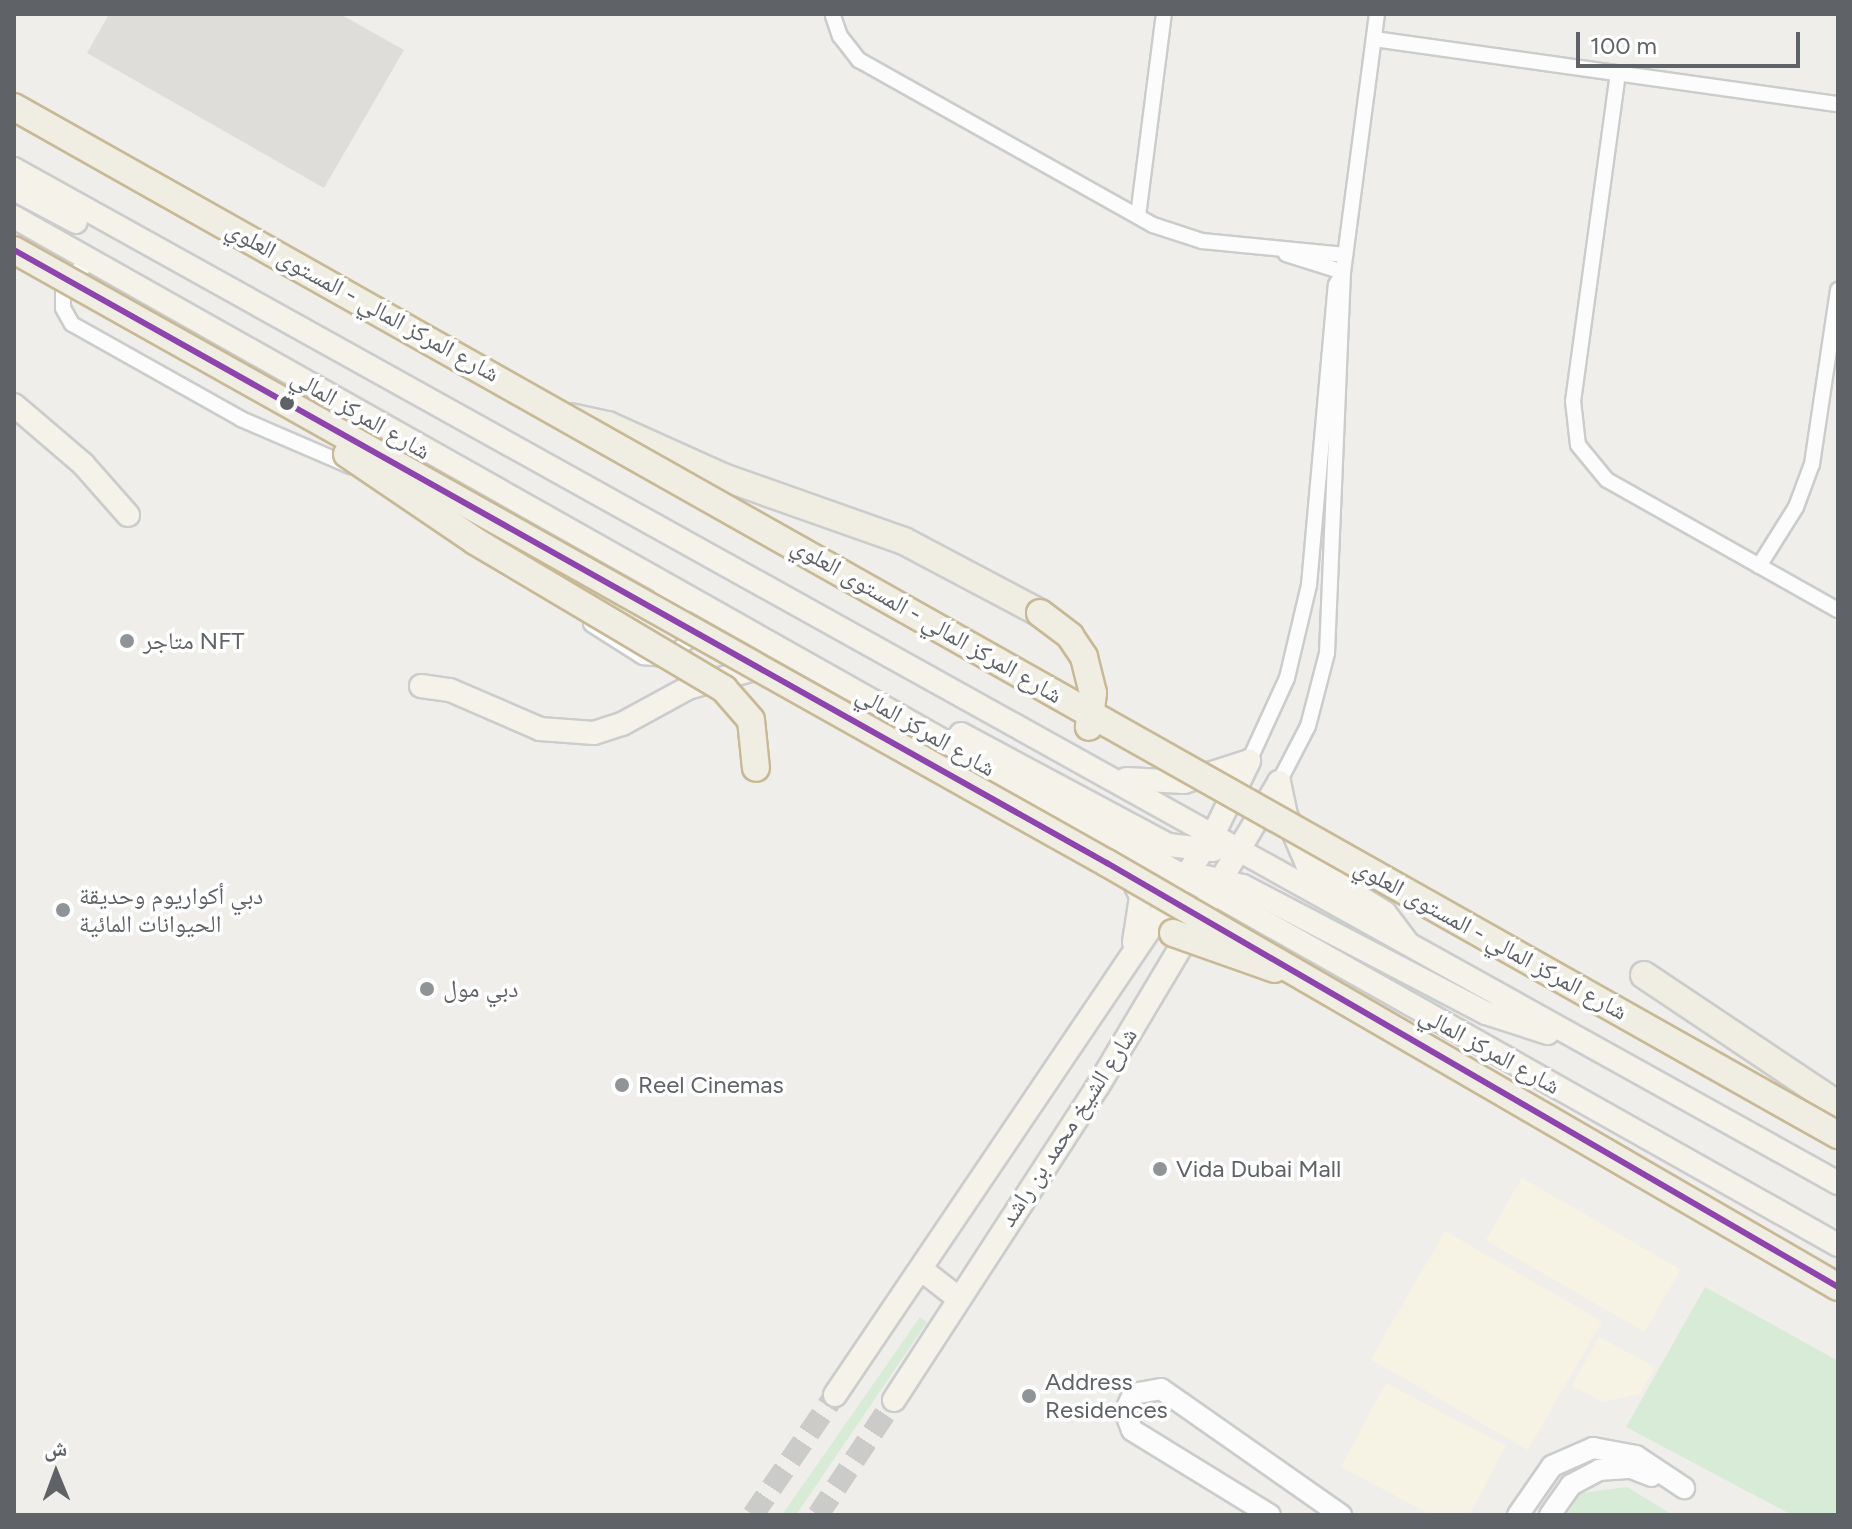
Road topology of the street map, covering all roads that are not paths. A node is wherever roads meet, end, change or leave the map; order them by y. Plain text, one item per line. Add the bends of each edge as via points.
1 (1164, 14) edge
2 (1377, 14) edge
3 (833, 15) edge
4 (1374, 39) junction
5 (1618, 73) junction
6 (1838, 104) edge
7 (14, 107) edge
8 (14, 169) edge
9 (14, 189) edge
10 (1138, 216) junction
11 (14, 217) edge
12 (152, 249) junction
13 (14, 250) edge
14 (1282, 253) junction
15 (1345, 255) junction
16 (93, 262) junction
17 (1343, 272) junction
18 (1838, 290) edge
19 (286, 403) junction
20 (14, 405) edge
21 (570, 417) junction
22 (1821, 418) junction
23 (1838, 421) edge
24 (128, 515) dead end
25 (1759, 566) junction
26 (637, 570) junction
27 (1838, 610) edge
28 (816, 668) junction
29 (421, 686) dead end
30 (850, 687) junction
31 (1088, 731) dead end
32 (1249, 761) junction
33 (756, 768) dead end
34 (1105, 772) junction
35 (1279, 782) junction
36 (1179, 815) junction
37 (1084, 821) junction
38 (1208, 844) junction
39 (1168, 845) junction
40 (1236, 849) junction
41 (1185, 877) junction
42 (1215, 886) junction
43 (1238, 896) junction
44 (1173, 933) dead end
45 (1295, 941) junction
46 (1411, 948) junction
47 (1130, 955) junction
48 (1167, 970) junction
49 (1294, 970) junction
50 (1644, 975) dead end
51 (1577, 1039) junction
52 (1838, 1105) edge
53 (1838, 1135) edge
54 (1780, 1151) junction
55 (1838, 1183) edge
56 (1838, 1191) edge
57 (1838, 1245) edge
58 (922, 1270) junction
59 (1838, 1287) edge
60 (958, 1298) junction
61 (835, 1395) tunnel mouth
62 (894, 1400) tunnel mouth
63 (1270, 1515) edge
64 (1341, 1515) edge
65 (1518, 1515) edge
66 (1550, 1515) edge

1 - 10 street
2 - 4 street
3 - 10 street via 840,36 859,60
4 - 5 street
4 - 15 street
5 - 6 street
5 - 25 street via 1573,401 1578,445 1607,480
7 - 21 highway, شارع المركز المالي - المستوى العلوي, bridge
8 - 12 main road, شارع المركز المالي
9 - 12 main road via 106,237
10 - 14 street via 1185,237
11 - 16 main road, شارع المركز المالي
12 - 34 main road, شارع المركز المالي
13 - 19 highway, bridge
14 - 15 street
14 - 17 street
15 - 17 street
16 - 26 main road, شارع المركز المالي
16 - 26 street via 73,273 63,289 63,308 80,330 241,419 366,475 631,651 668,659 687,642 687,617
17 - 32 street via 1334,305 1309,585 1281,695
17 - 35 street via 1347,286 1332,452 1327,653 1308,726
18 - 22 street
19 - 33 highway, bridge via 351,457 462,532 724,689 751,720
19 - 49 highway, bridge
20 - 24 main road via 83,464
21 - 31 highway, bridge via 627,432 723,477 904,541 1051,619 1077,646 1088,669 1093,706
21 - 53 highway, شارع المركز المالي - المستوى العلوي, bridge
22 - 23 street
22 - 25 street via 1796,507
25 - 27 street
26 - 28 main road, شارع المركز المالي
28 - 29 main road via 767,666 735,672 594,733 540,729 450,690
28 - 30 main road, شارع المركز المالي
30 - 37 main road, شارع المركز المالي
30 - 39 main road via 894,698
32 - 34 main road via 1184,782 1136,781
32 - 38 main road, شارع الشيخ محمد بن راشد
34 - 36 main road, شارع المركز المالي
35 - 40 main road, شارع الشيخ محمد بن راشد
35 - 46 main road via 1286,815 1307,864 1385,913
36 - 38 main road, شارع المركز المالي
36 - 39 main road via 1179,839
37 - 41 main road, شارع المركز المالي
37 - 47 main road via 1139,886 1142,910
38 - 39 main road
38 - 40 main road, شارع المركز المالي
38 - 41 main road, شارع الشيخ محمد بن راشد
40 - 42 main road, شارع الشيخ محمد بن راشد
40 - 46 main road, شارع المركز المالي
41 - 42 main road
41 - 47 main road, شارع الشيخ محمد بن راشد
42 - 43 main road
42 - 48 main road, شارع الشيخ محمد بن راشد
43 - 45 main road, شارع المركز المالي
43 - 51 main road via 1486,1013
44 - 49 highway, bridge via 1254,965
45 - 48 main road via 1222,932
45 - 57 main road, شارع المركز المالي
46 - 51 main road, شارع المركز المالي
47 - 58 main road, شارع الشيخ محمد بن راشد
48 - 60 main road, شارع الشيخ محمد بن راشد via 1098,1086
49 - 59 highway, bridge
50 - 52 highway
51 - 54 main road, شارع المركز المالي
54 - 55 main road, شارع المركز المالي
54 - 56 main road
58 - 60 main road
58 - 61 main road, شارع الشيخ محمد بن راشد
60 - 62 main road, شارع الشيخ محمد بن راشد
63 - 64 street via 1132,1430 1125,1412 1133,1394 1161,1389
65 - 66 street via 1552,1466 1593,1448 1636,1456 1684,1488 1631,1468 1599,1470 1571,1485

